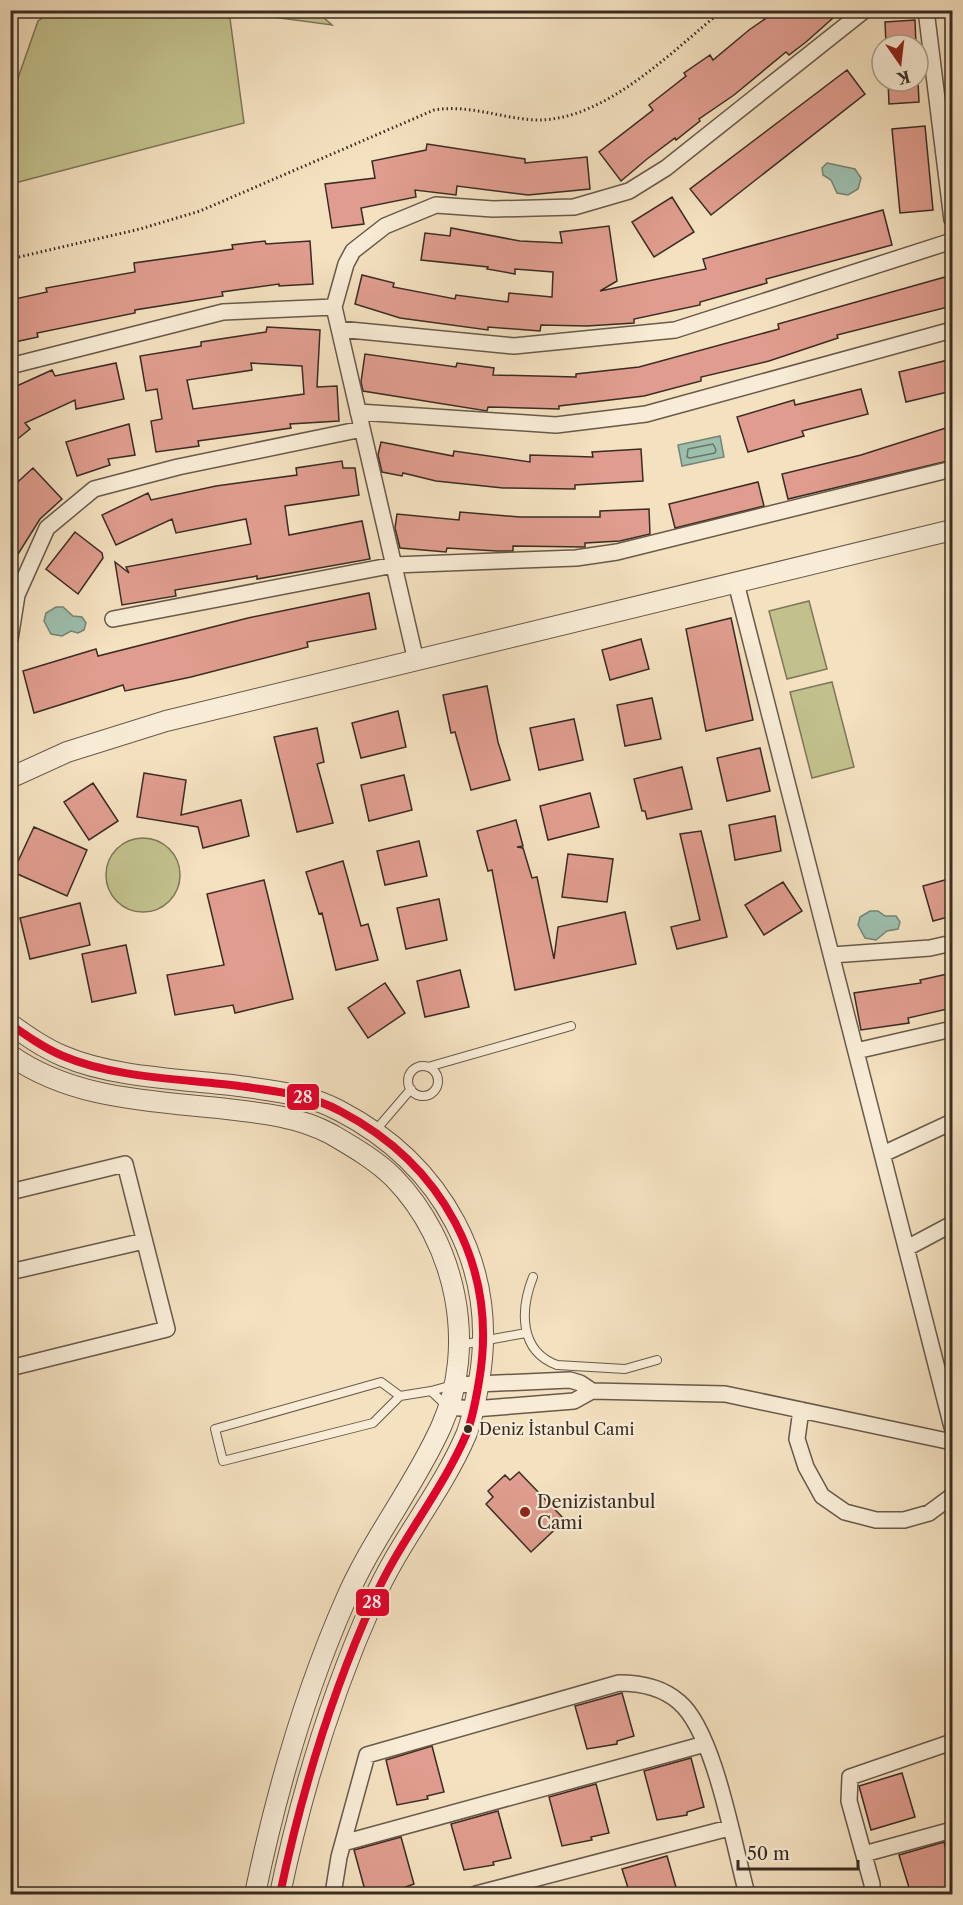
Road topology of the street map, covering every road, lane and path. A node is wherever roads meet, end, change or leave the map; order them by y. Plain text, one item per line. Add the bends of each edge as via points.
1 (723, 10) edge
2 (865, 10) edge
3 (926, 10) edge
4 (952, 220) edge
5 (952, 242) edge
6 (10, 259) edge
7 (334, 307) junction
8 (339, 329) junction
9 (952, 330) edge
10 (10, 366) edge
11 (358, 412) junction
12 (362, 429) junction
13 (952, 469) edge
14 (952, 530) edge
15 (394, 565) junction
16 (736, 583) junction
17 (113, 619) dead end
18 (10, 639) edge
19 (416, 661) junction
20 (10, 778) edge
21 (952, 943) edge
22 (832, 955) junction
23 (10, 1024) edge
24 (572, 1026) dead end
25 (952, 1029) edge
26 (856, 1051) junction
27 (10, 1055) edge
28 (428, 1067) junction
29 (411, 1089) junction
30 (952, 1122) edge
31 (375, 1131) junction
32 (883, 1154) junction
33 (10, 1192) edge
34 (952, 1224) edge
35 (144, 1241) junction
36 (907, 1248) junction
37 (10, 1272) edge
38 (533, 1277) dead end
39 (526, 1333) junction
40 (483, 1341) junction
41 (459, 1345) junction
42 (657, 1360) dead end
43 (10, 1368) edge
44 (455, 1384) junction
45 (478, 1384) junction
46 (431, 1391) junction
47 (592, 1391) junction
48 (400, 1396) junction
49 (448, 1407) junction
50 (474, 1409) junction
51 (801, 1410) junction
52 (952, 1427) edge
53 (952, 1442) edge
54 (952, 1496) edge
55 (952, 1742) edge
56 (705, 1744) junction
57 (729, 1828) junction
58 (952, 1830) edge
59 (343, 1843) junction
60 (864, 1854) junction
61 (255, 1894) edge
62 (280, 1894) edge
63 (333, 1894) edge
64 (476, 1894) edge
65 (747, 1894) edge
66 (872, 1894) edge

1 - 6 path via 620,90 579,114 540,120 467,108 434,110 200,211 141,229
2 - 7 street via 666,168 629,191 574,207 493,209 436,205 385,226 353,251
3 - 4 street
5 - 8 street via 675,330 514,346
7 - 8 street
7 - 10 street via 223,312
8 - 11 street
9 - 11 street via 646,414 556,425
11 - 12 street
12 - 15 street
12 - 18 street via 178,467 94,489 47,528 17,595
13 - 15 street via 617,552 576,558
14 - 16 street
15 - 17 street
15 - 19 street
16 - 19 street
16 - 22 street
19 - 20 street via 166,721 67,752
21 - 22 street
22 - 26 street
23 - 31 street via 64,1057 99,1067 294,1095 337,1109
24 - 28 lane
25 - 26 street
26 - 32 street
27 - 41 street via 44,1076 86,1090 266,1113 302,1122 328,1132 371,1158 415,1204 433,1235 452,1286
28 - 29 lane via 417,1067 410,1074
28 - 29 lane via 438,1077 436,1088 424,1096
29 - 31 lane
30 - 32 street
31 - 40 street via 416,1167 461,1233 476,1276
32 - 36 street
33 - 35 street via 125,1164
34 - 36 street
35 - 37 street
35 - 43 street via 167,1329
36 - 52 street
38 - 39 lane via 525,1307
39 - 40 lane
39 - 42 lane via 534,1350 557,1365 625,1369
40 - 41 lane
40 - 45 street
41 - 44 street
44 - 45 street
44 - 46 lane
44 - 49 street
45 - 47 street via 570,1380
45 - 50 street
46 - 48 lane
46 - 49 lane
47 - 50 street via 574,1401
47 - 51 street via 725,1394
48 - 48 lane via 373,1423 223,1461 215,1429 381,1382
49 - 50 street
49 - 61 street via 430,1448 364,1559 320,1660 287,1760
50 - 62 street via 448,1469 394,1558 342,1674 292,1836
51 - 53 street
51 - 54 street via 798,1439 806,1467 822,1496 845,1512 876,1520 904,1520 930,1514
55 - 60 street via 850,1777 849,1801
56 - 57 street
56 - 59 street
56 - 59 street via 680,1703 660,1689 619,1683 367,1755
57 - 64 street
57 - 65 street
58 - 60 street
59 - 63 street
60 - 66 street

